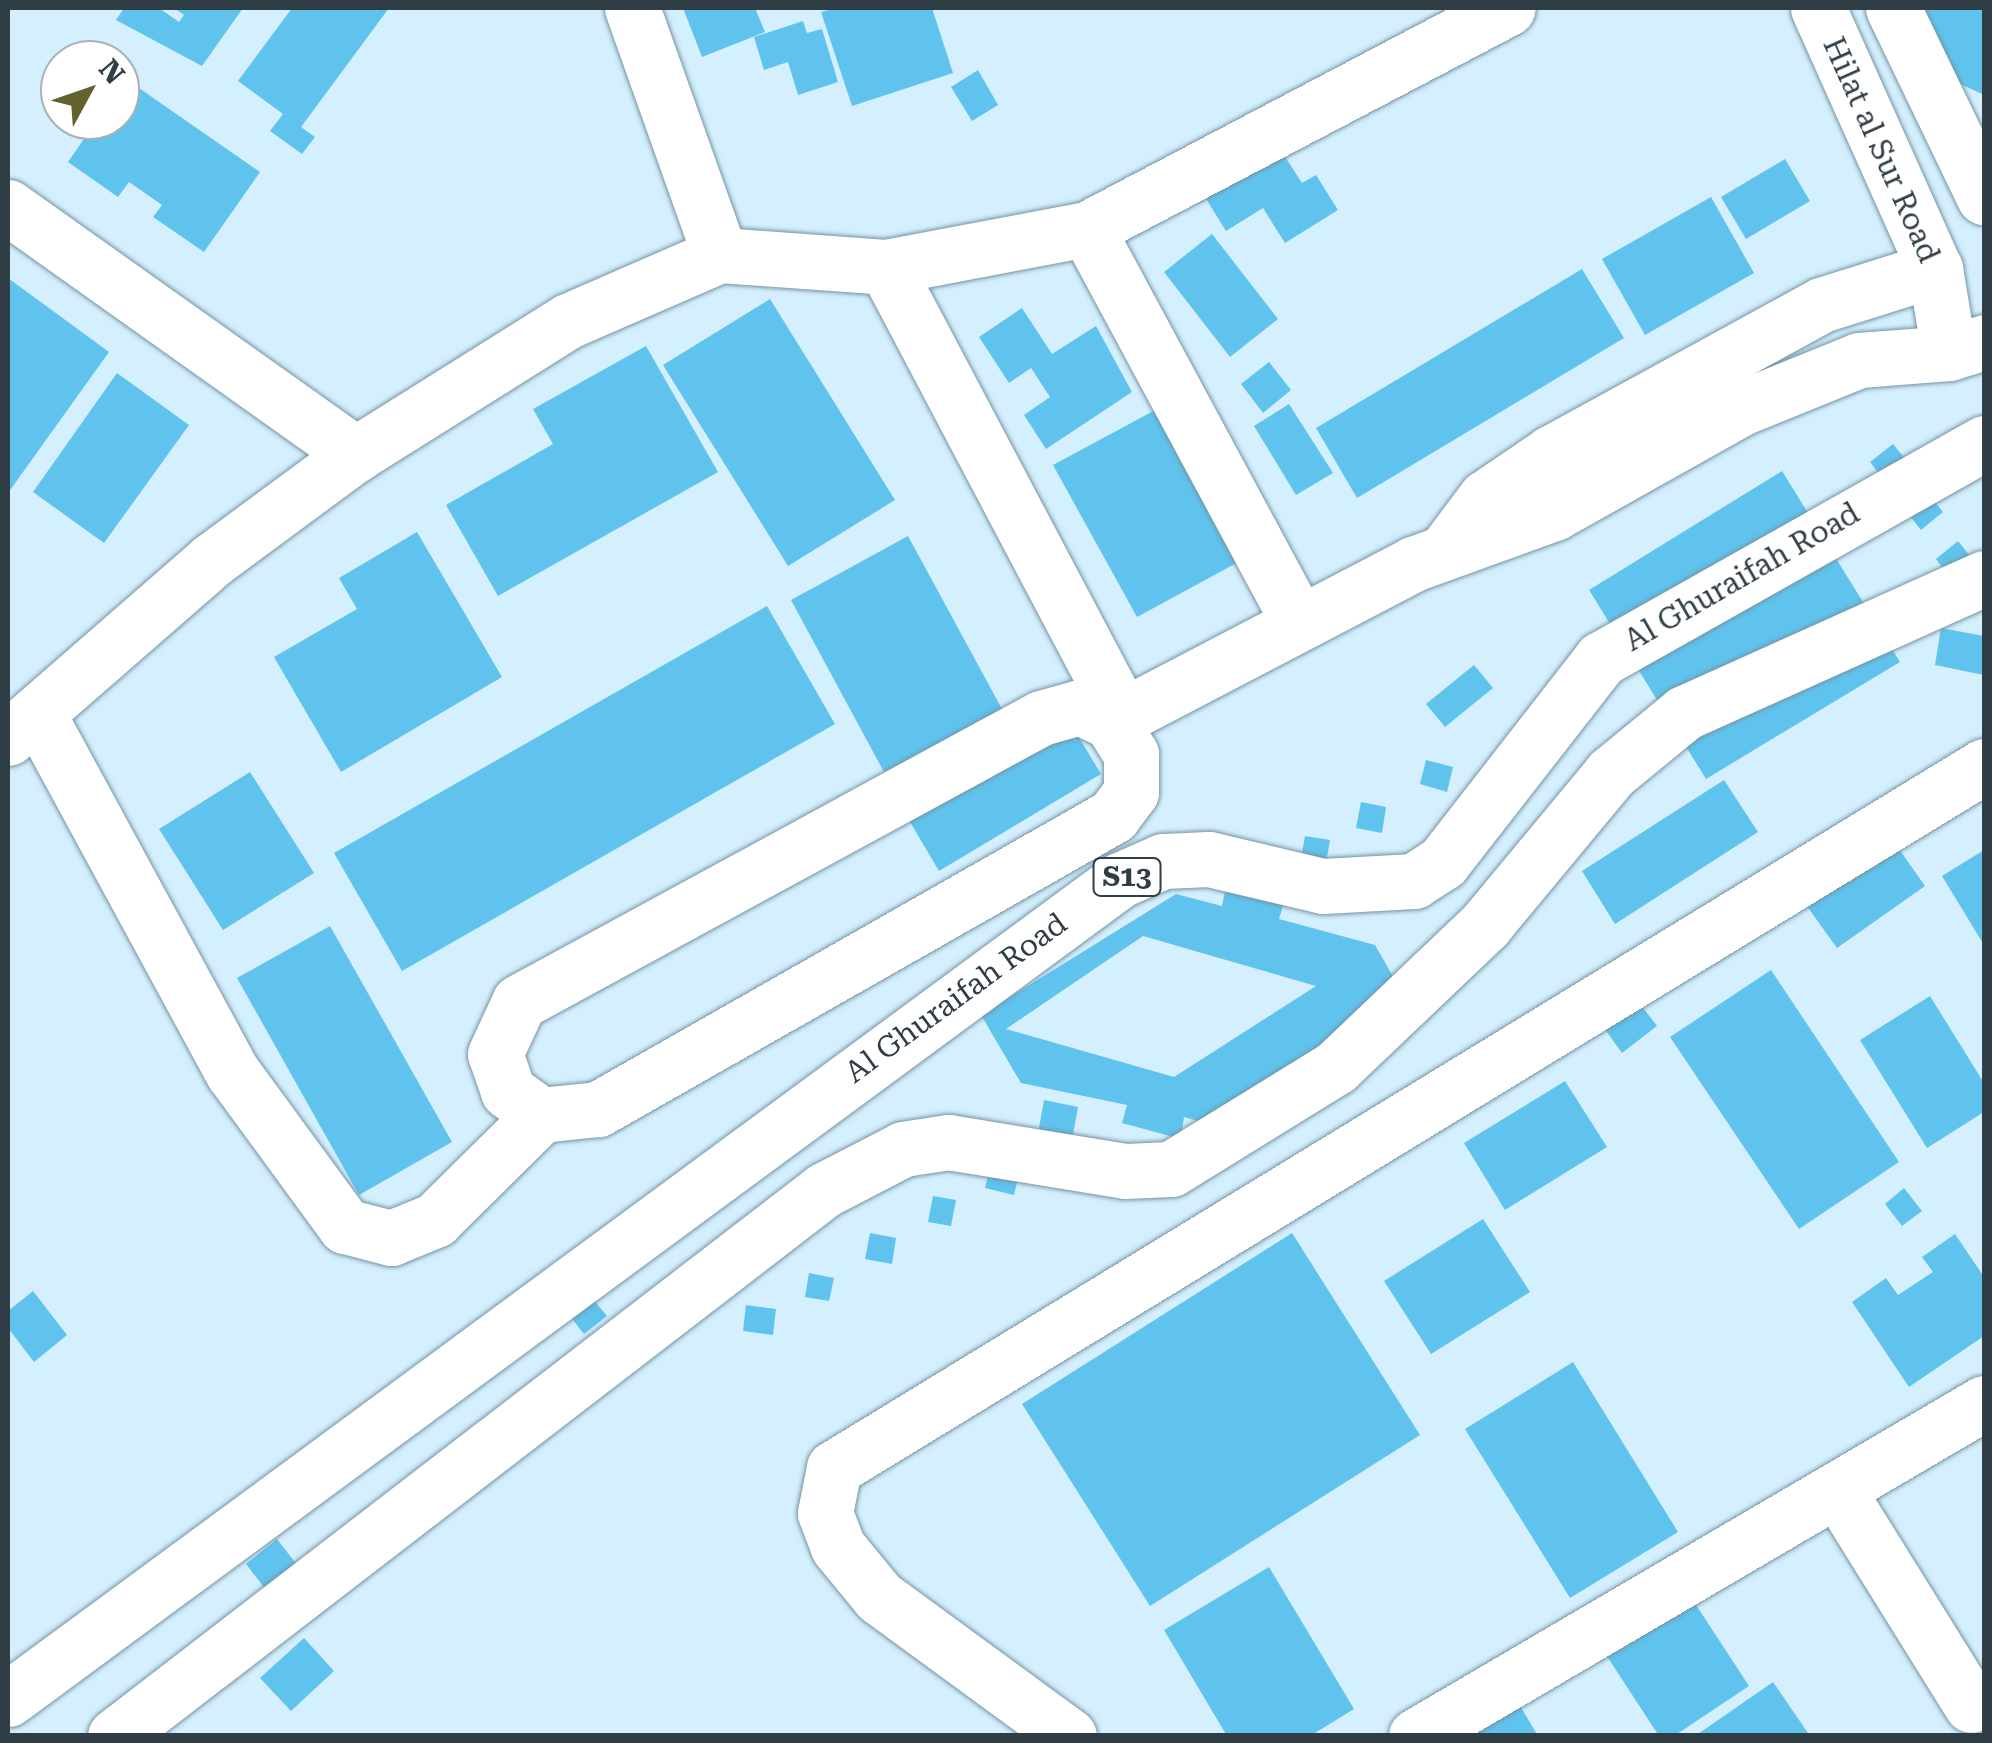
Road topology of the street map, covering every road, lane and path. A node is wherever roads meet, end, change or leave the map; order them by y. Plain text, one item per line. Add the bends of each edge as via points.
1 (632, 8) edge
2 (1508, 8) edge
3 (1818, 8) edge
4 (1893, 8) edge
5 (1984, 197) edge
6 (8, 207) edge
7 (1087, 229) junction
8 (720, 256) junction
9 (886, 267) junction
10 (1934, 269) junction
11 (1984, 288) edge
12 (1967, 347) edge
13 (1984, 443) edge
14 (356, 454) junction
15 (1446, 550) junction
16 (1984, 578) edge
17 (1299, 624) junction
18 (1117, 719) junction
19 (24, 728) edge
20 (1984, 766) edge
21 (541, 1115) junction
22 (1984, 1403) edge
23 (1838, 1491) junction
24 (8, 1698) edge
25 (1971, 1705) dead end
26 (115, 1736) edge
27 (1069, 1736) edge
28 (1416, 1736) edge

1 - 8 street
2 - 7 street
3 - 10 street, Hilat al Sur Road
4 - 5 street
6 - 14 street
7 - 9 street
7 - 17 street
8 - 9 street
8 - 14 street via 568,320
9 - 18 street
10 - 11 street via 1964,296
10 - 12 street, Hilat al Sur Road
10 - 15 street via 1822,305 1580,436 1485,498
12 - 15 street via 1859,360 1741,408 1554,513
13 - 24 street, Al Ghuraifah Road / S13 via 1601,659 1443,862 1414,880 1323,886 1208,859 1163,861 1120,880
14 - 19 street via 212,560
15 - 17 street
16 - 26 street via 1684,713 1612,773 1484,925 1336,1067 1172,1168 1126,1172 948,1142 863,1167 600,1356
17 - 18 street
18 - 21 street via 1134,775 1113,816 598,1109
18 - 21 street via 1080,707 1041,718 518,1002 495,1054 508,1091
19 - 21 street via 233,1073 345,1226 391,1238 436,1220
20 - 27 street via 834,1468 824,1514 838,1547 878,1597
22 - 23 street
23 - 25 street
23 - 28 street

